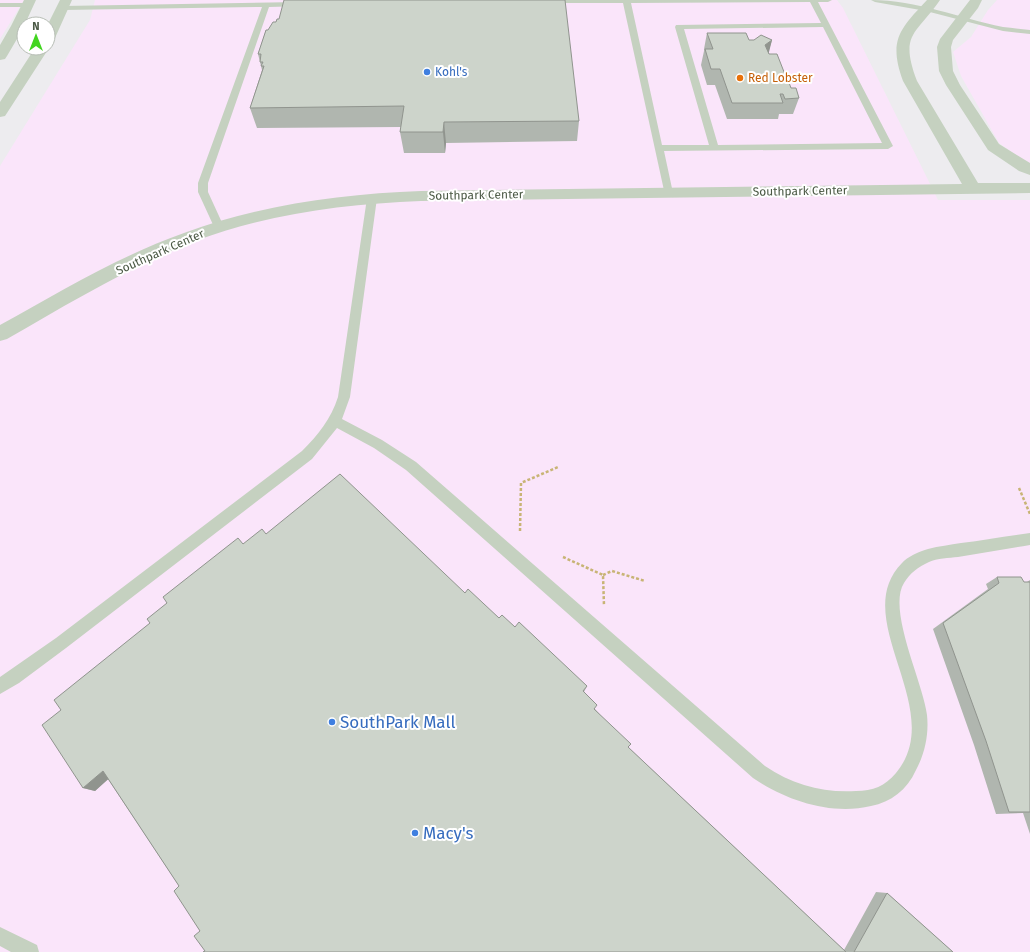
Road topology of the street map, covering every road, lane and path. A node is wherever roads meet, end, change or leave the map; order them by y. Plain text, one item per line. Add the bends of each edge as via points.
1 (578, 0) edge
2 (813, 0) edge
3 (828, 0) edge
4 (875, 0) edge
5 (976, 0) edge
6 (538, 1) edge
7 (738, 1) edge
8 (627, 2) junction
9 (29, 3) edge
10 (210, 3) edge
11 (64, 4) edge
12 (311, 4) edge
13 (930, 4) edge
14 (266, 5) junction
15 (0, 6) edge
16 (962, 19) junction
17 (56, 21) edge
18 (826, 25) junction
19 (1030, 32) edge
20 (0, 56) edge
21 (37, 56) edge
22 (0, 113) edge
23 (993, 147) junction
24 (658, 148) junction
25 (714, 148) junction
26 (1030, 170) edge
27 (1006, 178) junction
28 (1030, 188) edge
29 (973, 189) junction
30 (668, 193) junction
31 (372, 198) junction
32 (219, 227) junction
33 (2, 332) edge
34 (335, 421) junction
35 (558, 467) dead end
36 (1019, 488) dead end
37 (1030, 514) edge
38 (520, 538) dead end
39 (1030, 539) edge
40 (563, 556) dead end
41 (603, 575) junction
42 (645, 581) dead end
43 (604, 612) dead end
44 (0, 686) edge
45 (0, 936) edge
46 (30, 952) edge

1 - 6 lane
1 - 8 lane
2 - 3 lane
2 - 7 lane
2 - 18 lane
4 - 13 lane
5 - 16 street
7 - 8 lane
8 - 24 lane
9 - 15 lane
9 - 20 street
10 - 11 lane
10 - 14 lane
11 - 17 street
12 - 14 lane
13 - 16 lane
13 - 29 street via 905,34 902,53 904,67
14 - 32 lane via 203,183 203,192
16 - 19 lane via 1003,29
16 - 23 street via 947,39 945,65 953,85
18 - 25 lane via 679,27
18 - 25 lane via 888,146
21 - 22 street
23 - 26 street
23 - 27 street via 990,151
24 - 25 lane
24 - 30 lane
27 - 28 street, Southpark Center
27 - 29 street, Southpark Center
29 - 30 street, Southpark Center
30 - 31 street, Southpark Center
31 - 32 street, Southpark Center via 269,213
31 - 34 lane via 344,397
32 - 33 street, Southpark Center via 144,257
34 - 39 lane via 378,444 411,466 759,772 782,787 822,799 864,800 891,791 900,783 916,754 919,708 892,612 895,584 904,570 918,558 928,555
34 - 44 lane via 307,455 61,643
35 - 38 path via 521,483
36 - 37 path
40 - 41 path
41 - 42 path via 612,571
41 - 43 path
45 - 46 lane

